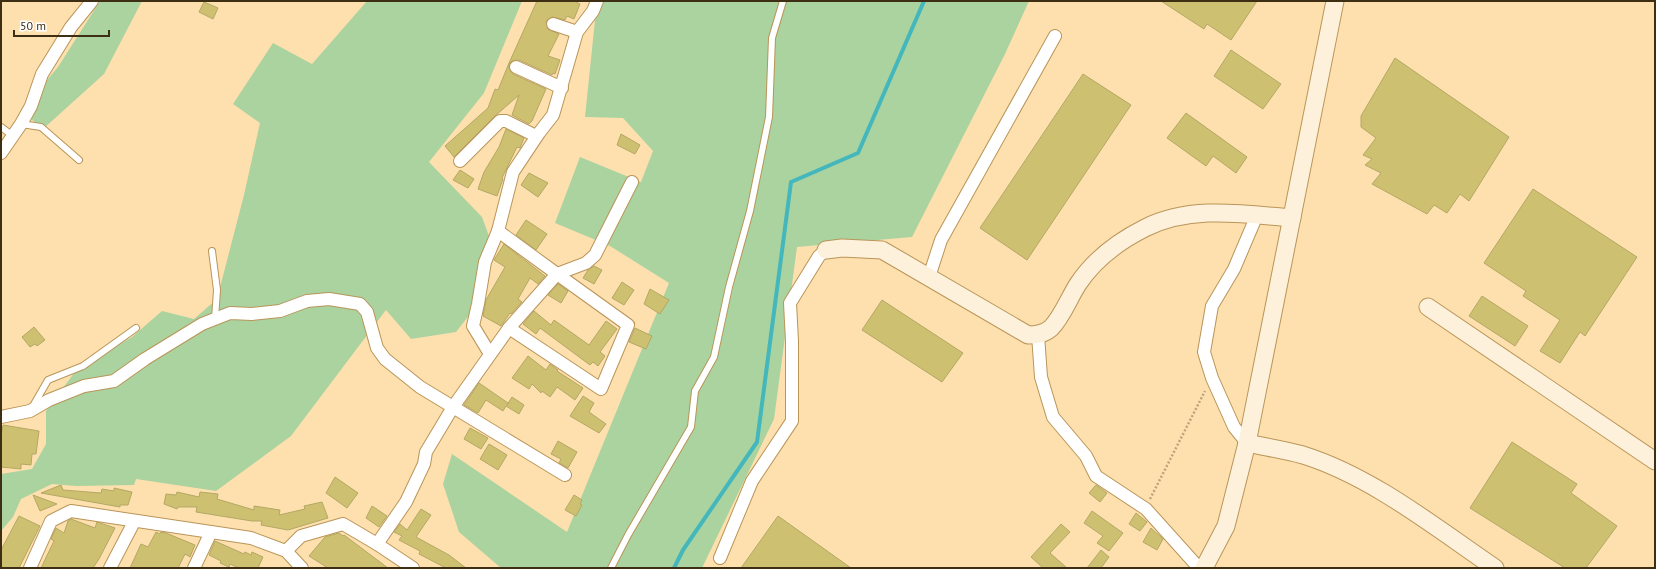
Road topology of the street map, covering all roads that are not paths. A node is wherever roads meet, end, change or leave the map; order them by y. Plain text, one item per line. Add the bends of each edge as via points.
1 (92, 1) edge
2 (597, 1) edge
3 (783, 1) edge
4 (1335, 1) edge
5 (553, 24) dead end
6 (577, 32) junction
7 (1055, 36) dead end
8 (516, 67) dead end
9 (562, 88) junction
10 (21, 124) junction
11 (1, 127) edge
12 (13, 136) junction
13 (536, 136) junction
14 (1, 153) edge
15 (79, 160) dead end
16 (460, 161) dead end
17 (632, 182) dead end
18 (1257, 215) junction
19 (1292, 218) junction
20 (498, 231) junction
21 (826, 250) joint
22 (212, 251) dead end
23 (556, 274) junction
24 (929, 277) junction
25 (1428, 307) dead end
26 (215, 319) junction
27 (136, 328) dead end
28 (509, 328) junction
29 (1038, 335) junction
30 (490, 354) junction
31 (453, 407) junction
32 (30, 411) junction
33 (1, 417) edge
34 (1246, 442) junction
35 (1655, 461) edge
36 (565, 475) dead end
37 (134, 522) junction
38 (211, 532) junction
39 (377, 544) junction
40 (286, 551) junction
41 (720, 558) dead end
42 (30, 568) edge
43 (110, 568) edge
44 (194, 568) edge
45 (302, 568) edge
46 (413, 568) edge
47 (611, 568) edge
48 (1199, 568) edge
49 (1204, 568) edge
50 (1495, 568) edge

1 - 10 street via 71,27 42,74 31,106
2 - 6 street via 593,11
3 - 47 lane via 772,38 769,118 750,211 714,357 695,391 691,427
4 - 19 street
5 - 6 street
6 - 9 street
7 - 24 street via 941,240
8 - 9 street
9 - 13 street via 553,115
10 - 12 street
10 - 15 lane via 41,127
11 - 12 lane
12 - 14 street
13 - 16 street via 506,121 500,121
13 - 20 street via 513,172
17 - 23 street via 595,255 586,263
18 - 19 street
18 - 29 street via 1198,213 1146,227 1129,236 1099,260 1079,283 1052,327
18 - 34 street via 1234,269 1212,306 1204,352 1212,378 1234,427
19 - 34 street
20 - 23 street
20 - 30 street via 485,262 473,326
21 - 24 street via 882,250
21 - 41 street via 819,256 790,303 792,421 752,481
22 - 26 lane via 217,290
23 - 28 street
23 - 28 street via 628,325 600,389
24 - 29 street via 1028,335
25 - 35 street
26 - 31 street via 230,313 280,311 307,301 328,299 360,304 367,312 377,348 385,359 420,387
26 - 32 street via 202,324 114,381 84,386
27 - 32 lane via 83,366 48,380
28 - 30 street
29 - 48 street via 1041,377 1053,417 1086,456 1096,476 1146,509
30 - 31 street
31 - 36 street
31 - 39 street via 426,452 420,474 406,502
32 - 33 street
34 - 49 street via 1226,526
34 - 50 street via 1304,455 1354,477 1408,508
37 - 38 street
37 - 42 street via 71,511 60,515 51,521
37 - 43 street
38 - 40 street via 251,538
38 - 44 street
39 - 40 street via 343,524 301,536
39 - 46 street
40 - 45 street

